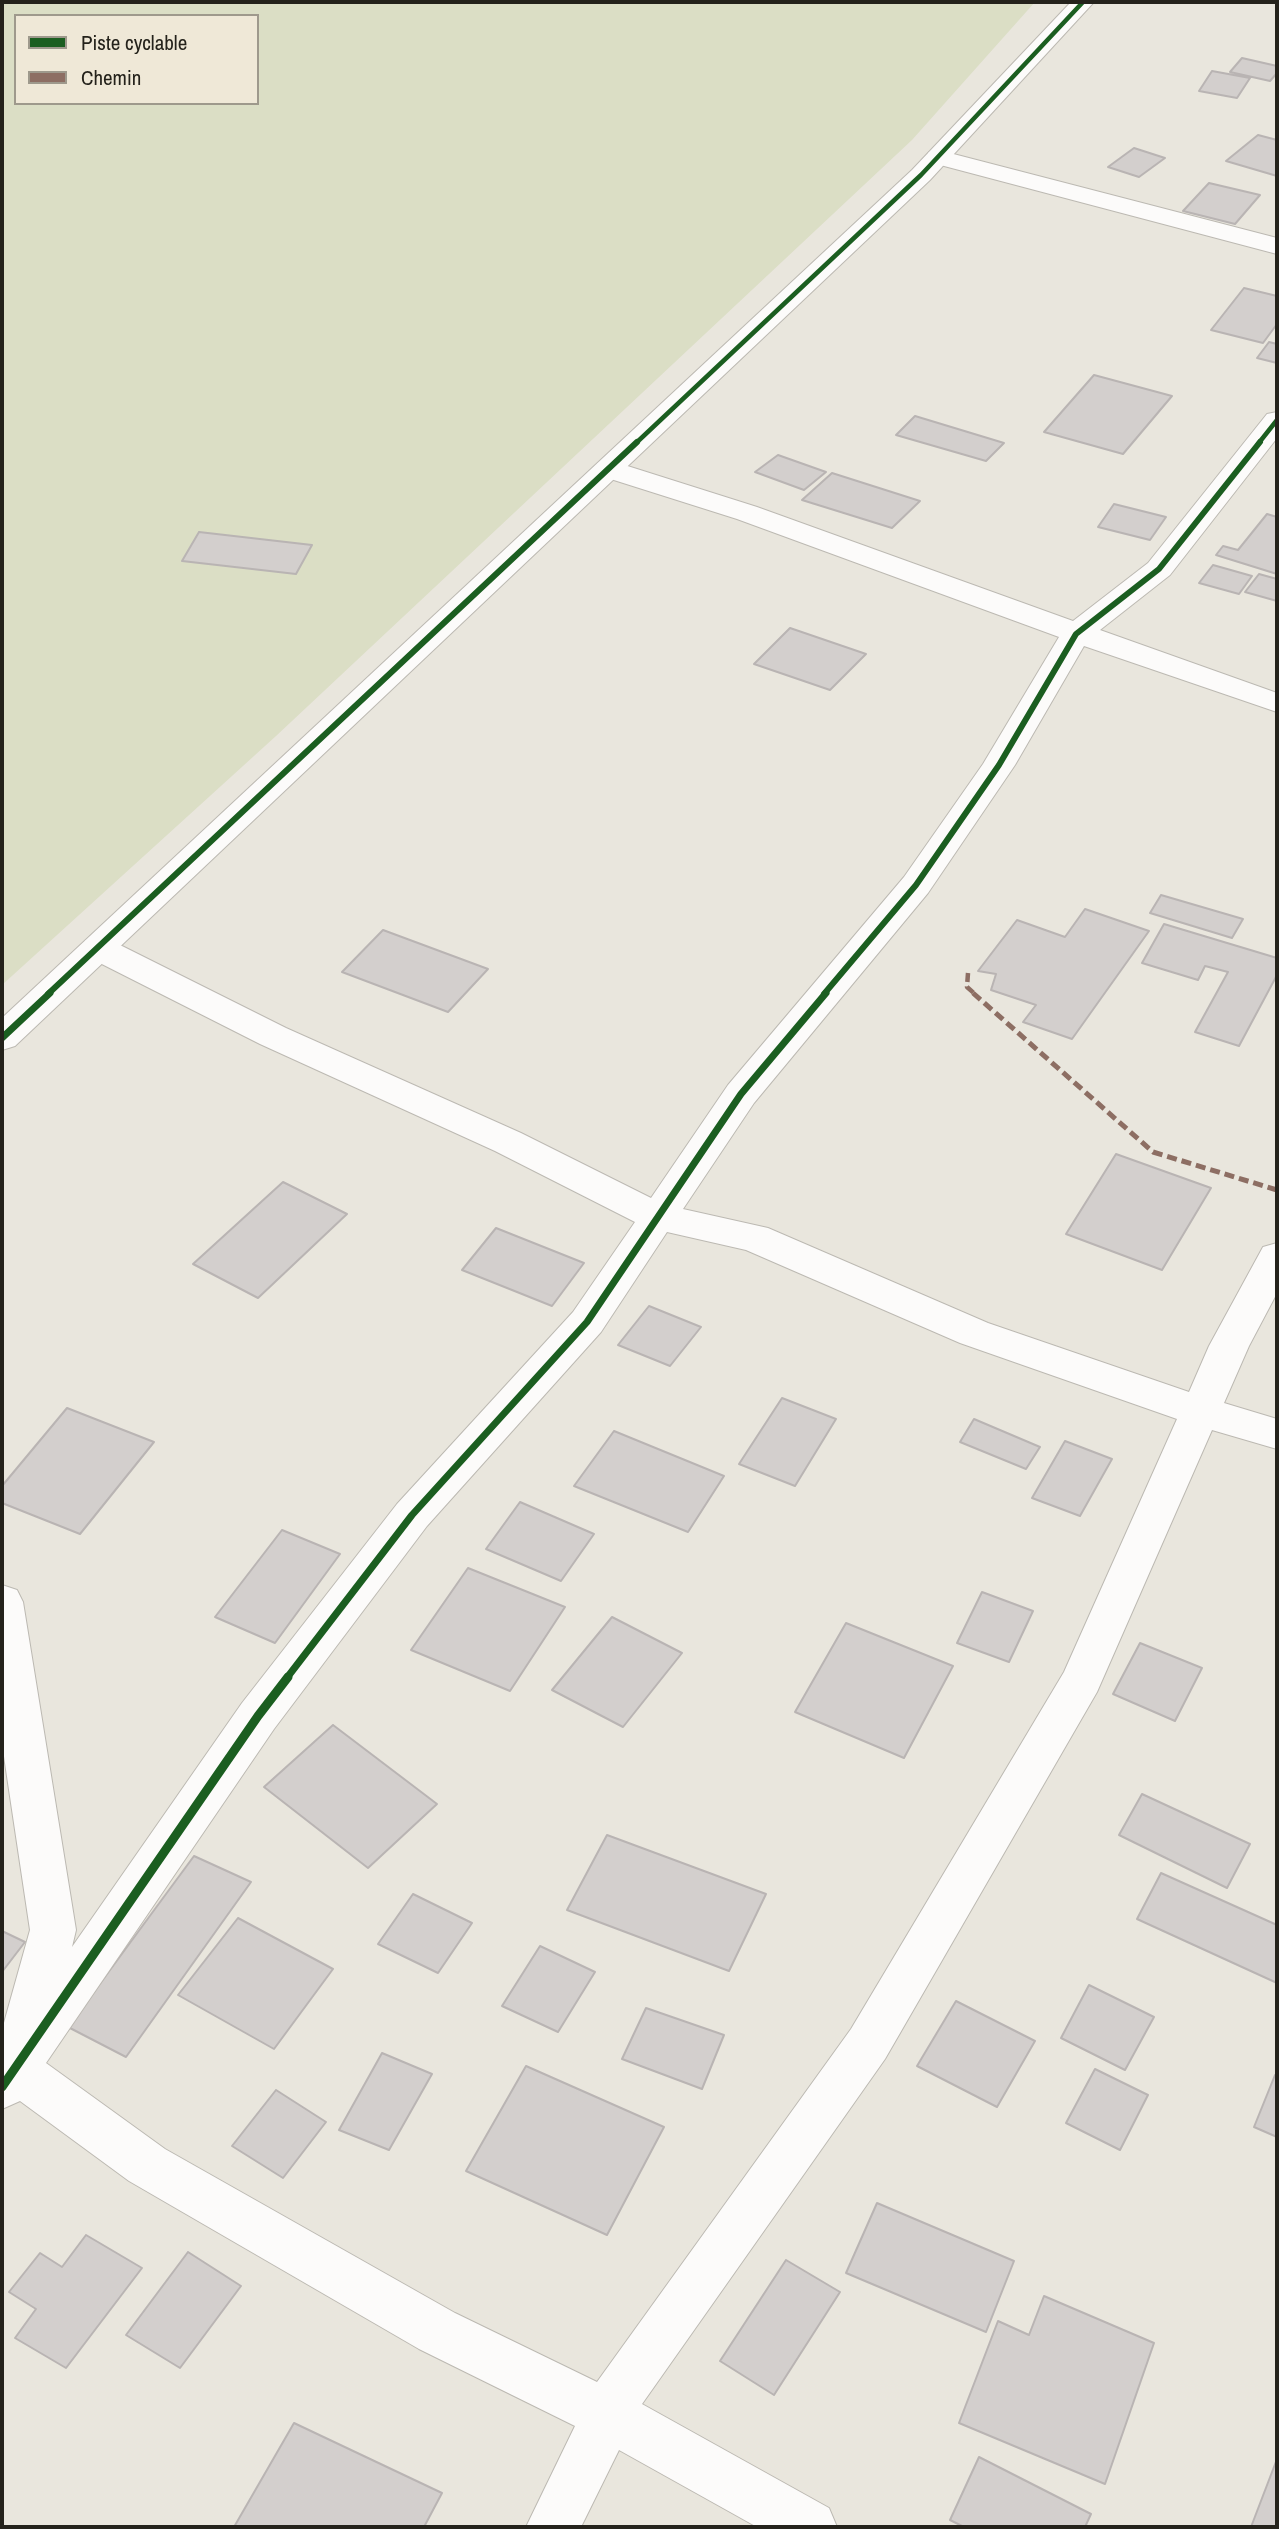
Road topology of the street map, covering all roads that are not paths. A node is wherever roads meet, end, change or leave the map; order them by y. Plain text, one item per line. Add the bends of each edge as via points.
1 (1083, 2) edge
2 (938, 157) junction
3 (1277, 246) edge
4 (1277, 420) edge
5 (608, 469) junction
6 (1076, 634) junction
7 (1277, 704) edge
8 (98, 948) junction
9 (2, 1038) edge
10 (658, 1217) junction
11 (1277, 1257) edge
12 (1200, 1411) junction
13 (1277, 1434) edge
14 (2, 1602) edge
15 (8, 2078) edge
16 (609, 2415) junction
17 (553, 2527) edge
18 (810, 2527) edge

1 - 2 street
2 - 3 street
2 - 5 street
4 - 6 street via 1159,569
5 - 6 street via 747,513
5 - 8 street
6 - 7 street
6 - 10 street via 999,765 916,885 741,1094
8 - 9 street
8 - 10 street via 273,1036 508,1142
10 - 12 street via 755,1238 974,1333
10 - 15 street via 587,1322 412,1515 266,1706
11 - 12 street
12 - 13 street
12 - 16 street via 1082,1679 868,2044 620,2391
14 - 15 street via 53,1930
15 - 16 street via 148,2165 437,2331
16 - 17 street
16 - 18 street

